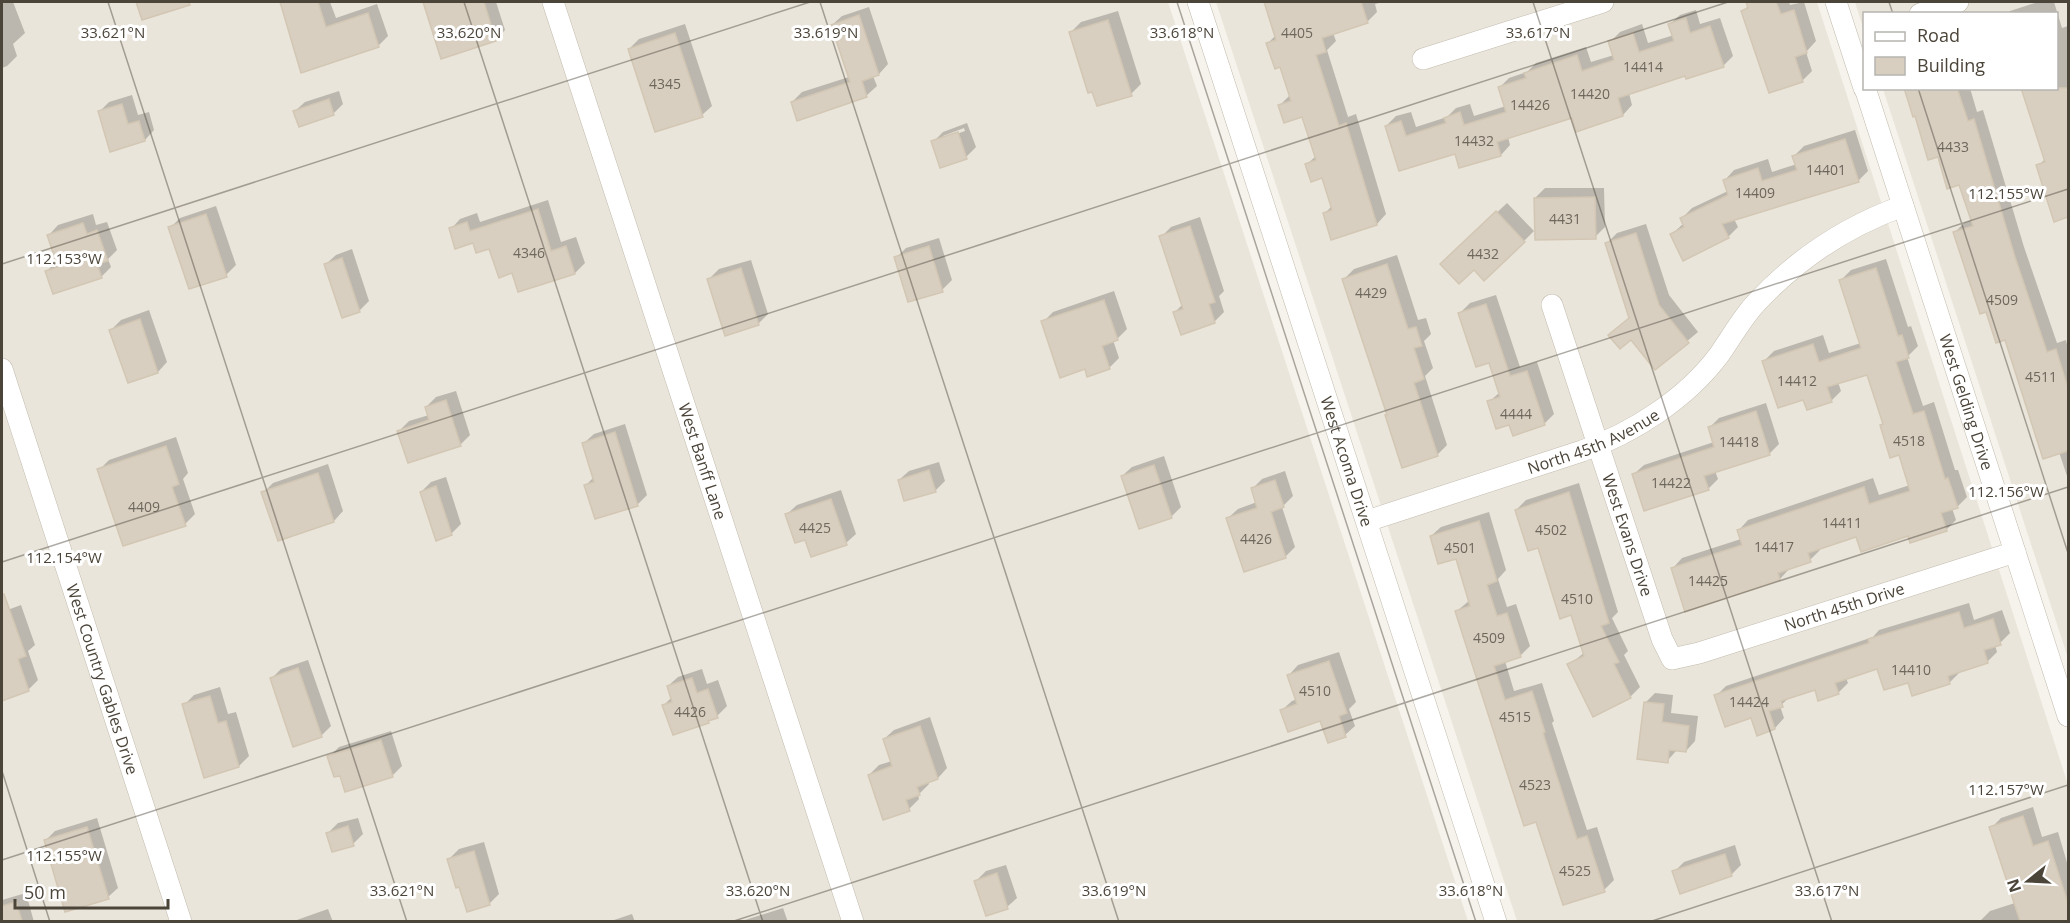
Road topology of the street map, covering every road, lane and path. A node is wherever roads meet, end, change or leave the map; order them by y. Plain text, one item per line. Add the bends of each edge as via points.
1 (553, 2) edge
2 (1198, 2) edge
3 (1603, 2) edge
4 (1836, 2) edge
5 (1958, 2) edge
6 (1926, 12) edge
7 (1856, 34) edge
8 (1423, 59) dead end
9 (1863, 76) edge
10 (1866, 90) edge
11 (1903, 206) junction
12 (1552, 305) dead end
13 (2, 369) edge
14 (1599, 445) junction
15 (1367, 521) junction
16 (2015, 552) junction
17 (1672, 659) joint
18 (2068, 716) edge
19 (181, 921) edge
20 (853, 921) edge
21 (1496, 921) edge

1 - 20 street, West Banff Lane
2 - 15 street, West Acoma Drive
3 - 8 street
4 - 7 street, West Gelding Drive
5 - 6 street
7 - 9 street, West Gelding Drive
10 - 11 street, West Gelding Drive
11 - 14 street, North 45th Avenue via 1876,216 1764,281 1754,305 1717,357 1690,385 1640,424
11 - 16 street, West Gelding Drive
12 - 14 street, West Evans Drive
13 - 19 street, West Country Gables Drive
14 - 15 street, North 45th Avenue
14 - 17 street, West Evans Drive via 1662,639
15 - 21 street, West Acoma Drive
16 - 17 street, North 45th Drive
16 - 18 street, West Gelding Drive

